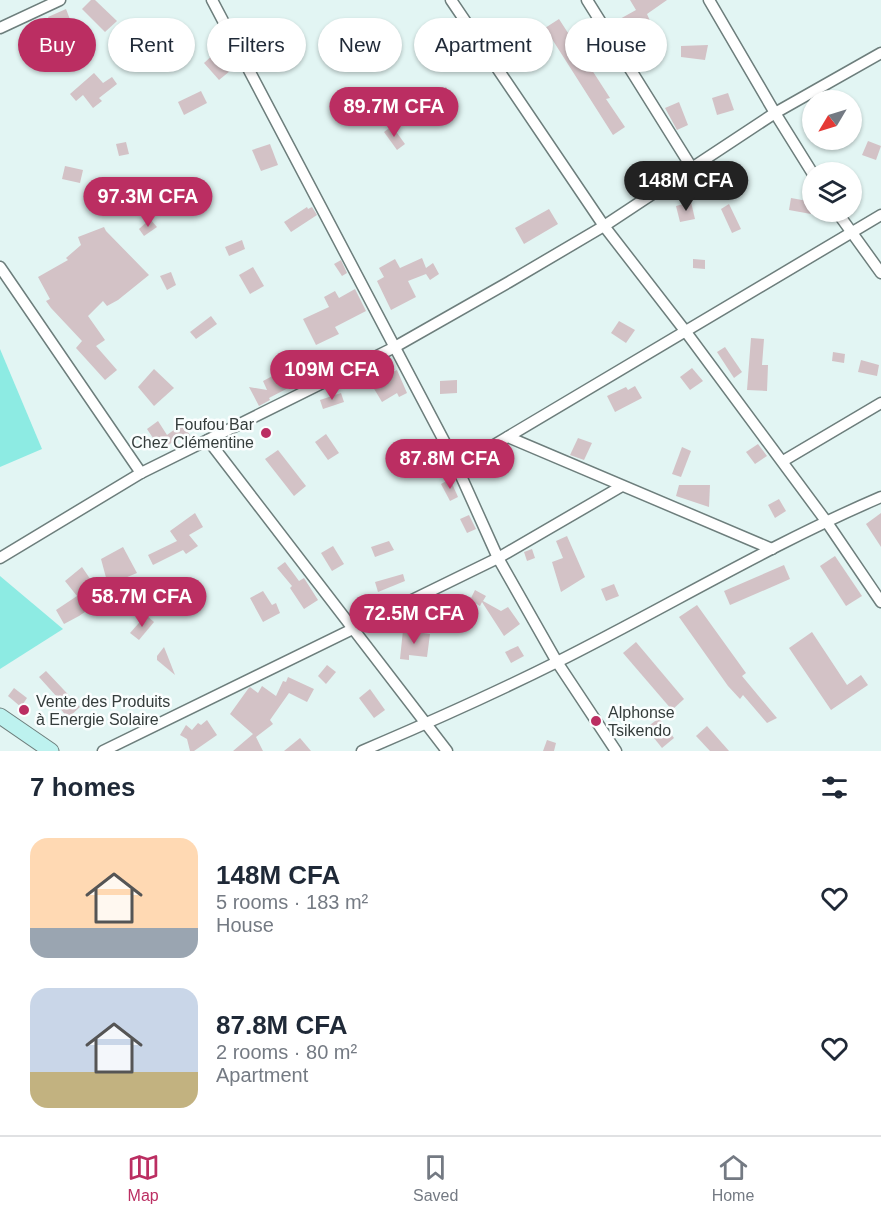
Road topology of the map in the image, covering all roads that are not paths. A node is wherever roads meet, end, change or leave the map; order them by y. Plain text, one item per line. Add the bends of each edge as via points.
1 (60, 0) edge
2 (212, 0) edge
3 (451, 0) edge
4 (587, 0) edge
5 (709, 0) edge
6 (0, 28) edge
7 (881, 53) edge
8 (775, 113) junction
9 (806, 162) edge
10 (692, 168) junction
11 (881, 215) edge
12 (844, 222) edge
13 (604, 226) junction
14 (851, 233) junction
15 (0, 267) edge
16 (881, 273) edge
17 (687, 332) junction
18 (393, 348) junction
19 (881, 403) edge
20 (507, 437) junction
21 (208, 440) junction
22 (783, 461) junction
23 (457, 467) junction
24 (141, 473) junction
25 (622, 486) junction
26 (881, 497) edge
27 (826, 520) junction
28 (772, 549) junction
29 (0, 558) edge
30 (498, 558) junction
31 (881, 602) edge
32 (353, 629) junction
33 (557, 662) junction
34 (0, 716) edge
35 (426, 724) junction
36 (51, 751) edge
37 (103, 751) edge
38 (362, 751) edge
39 (447, 751) edge
40 (616, 751) edge

1 - 6 street
2 - 18 street
3 - 13 street
4 - 10 street
5 - 8 street
7 - 8 street
8 - 9 street
8 - 10 street
10 - 13 street
11 - 14 street
12 - 14 street
13 - 17 street
13 - 18 street
14 - 16 street
14 - 17 street
15 - 24 street
17 - 20 street
17 - 22 street
18 - 21 street
18 - 23 street
19 - 22 street
20 - 23 street
20 - 25 street
21 - 24 street
21 - 32 street
22 - 27 street
23 - 30 street
24 - 29 street
25 - 28 street
25 - 30 street
26 - 27 street
27 - 28 street
27 - 31 street
28 - 33 street
30 - 32 street
30 - 33 street
32 - 35 street
32 - 37 street
33 - 35 street
33 - 40 street
34 - 36 main road
35 - 38 street
35 - 39 street

